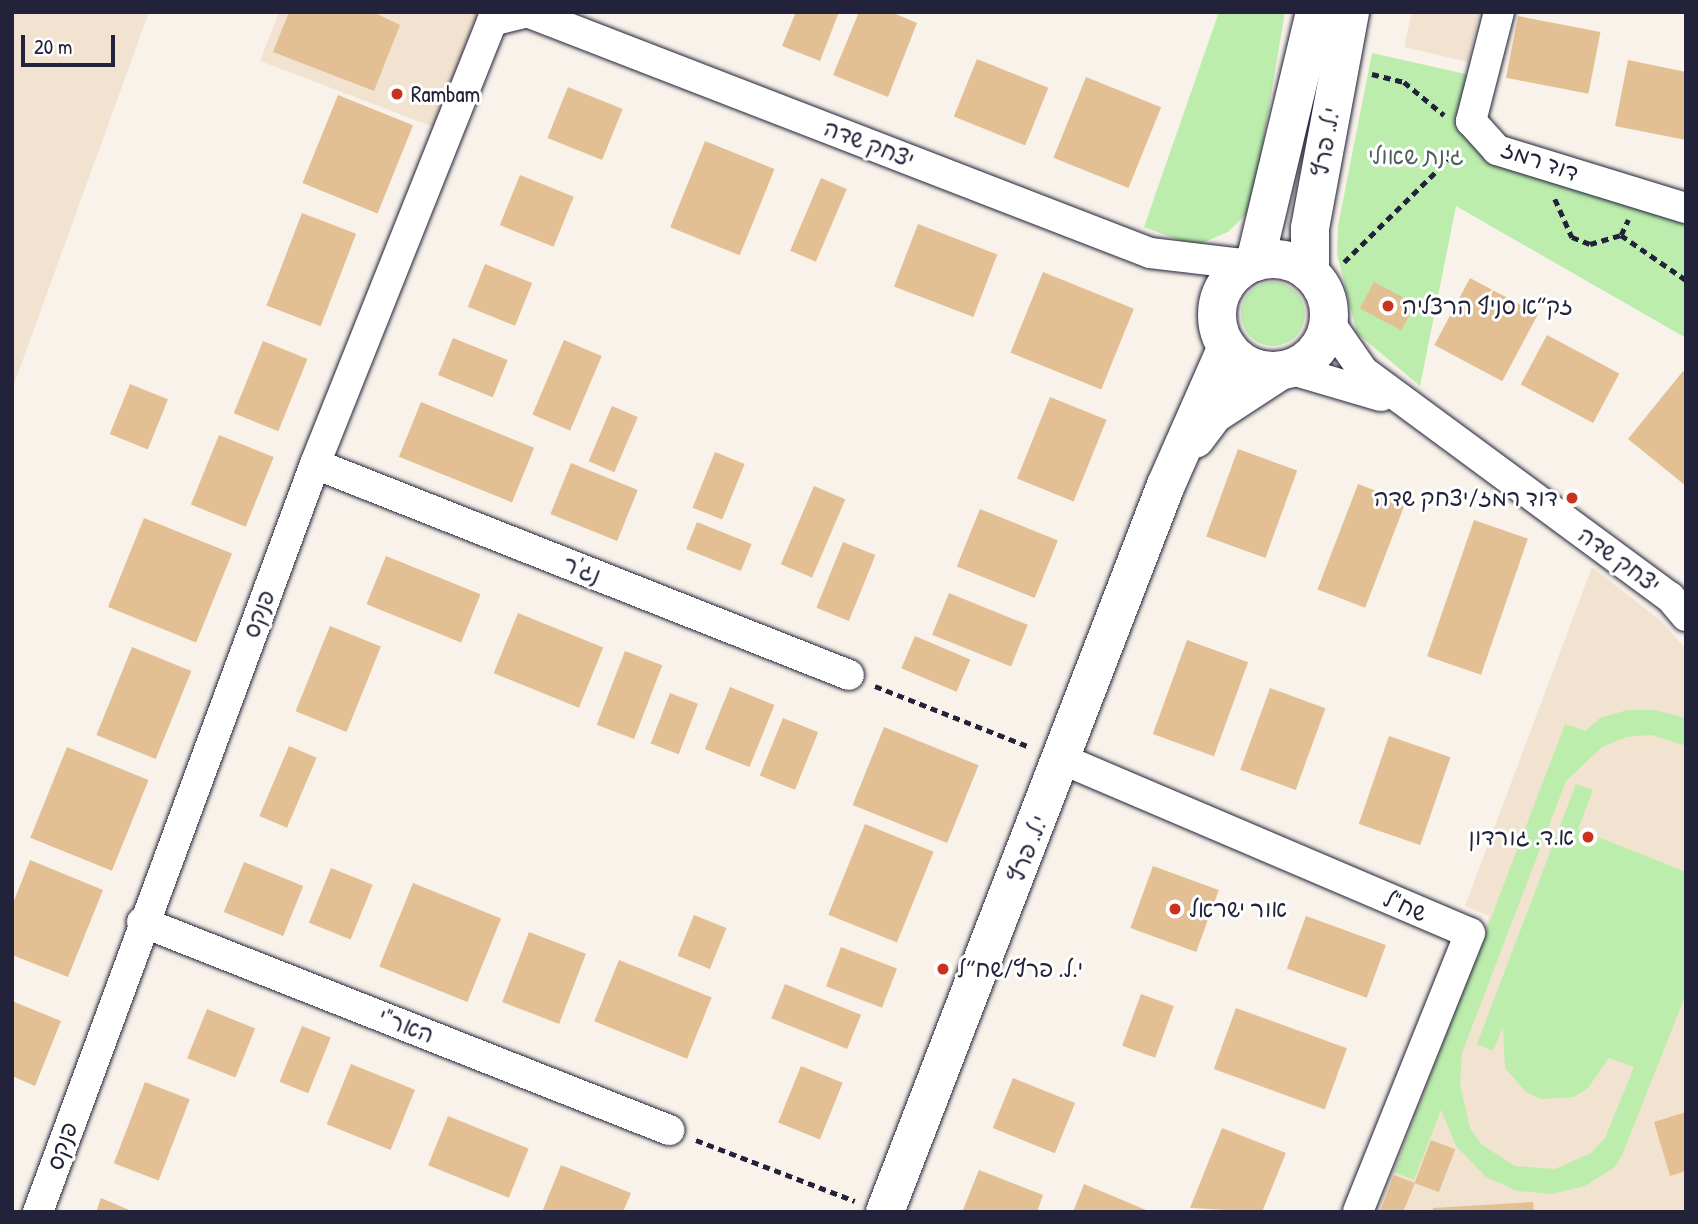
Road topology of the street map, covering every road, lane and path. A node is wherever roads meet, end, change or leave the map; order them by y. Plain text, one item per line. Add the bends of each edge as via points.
1 (1315, 12) edge
2 (1350, 12) edge
3 (1499, 12) edge
4 (492, 21) joint
5 (1360, 72) dead end
6 (1436, 113) dead end
7 (1475, 125) junction
8 (1545, 165) junction
9 (1686, 208) edge
10 (1253, 264) junction
11 (1323, 272) junction
12 (1686, 280) edge
13 (1329, 321) junction
14 (1227, 347) junction
15 (1285, 370) junction
16 (1412, 411) junction
17 (315, 464) junction
18 (1166, 485) junction
19 (1681, 599) edge
20 (849, 675) joint
21 (1063, 760) junction
22 (142, 922) junction
23 (669, 1129) joint
24 (872, 1207) edge
25 (38, 1212) edge
26 (1359, 1212) edge

1 - 10 street, י.ל. פרץ
2 - 11 street, י.ל. פרץ via 1310,228
3 - 7 street
4 - 10 street, יצחק שדה via 527,12 1150,253
4 - 17 street, פנקס
5 - 6 path via 1404,82
7 - 8 street, דוד רמז via 1497,150
7 - 11 path
8 - 9 street, דוד רמז
8 - 12 path via 1562,224 1572,237 1590,244 1621,235
10 - 11 street via 1284,260
10 - 14 street via 1231,278 1219,304
11 - 13 street
13 - 15 street via 1316,351
13 - 16 street, יצחק שדה via 1363,371
14 - 15 street via 1250,366
14 - 18 street, י.ל. פרץ
15 - 16 street, יצחק שדה via 1357,384
15 - 18 street, י.ל. פרץ via 1214,414
16 - 19 street, יצחק שדה
17 - 20 street, נג'ר
17 - 22 street, פנקס
18 - 21 street, י.ל. פרץ
20 - 21 path
21 - 24 street, י.ל. פרץ
21 - 26 street, שח"ל via 1470,933
22 - 23 street, האר"י
22 - 25 street, פנקס
23 - 24 path

